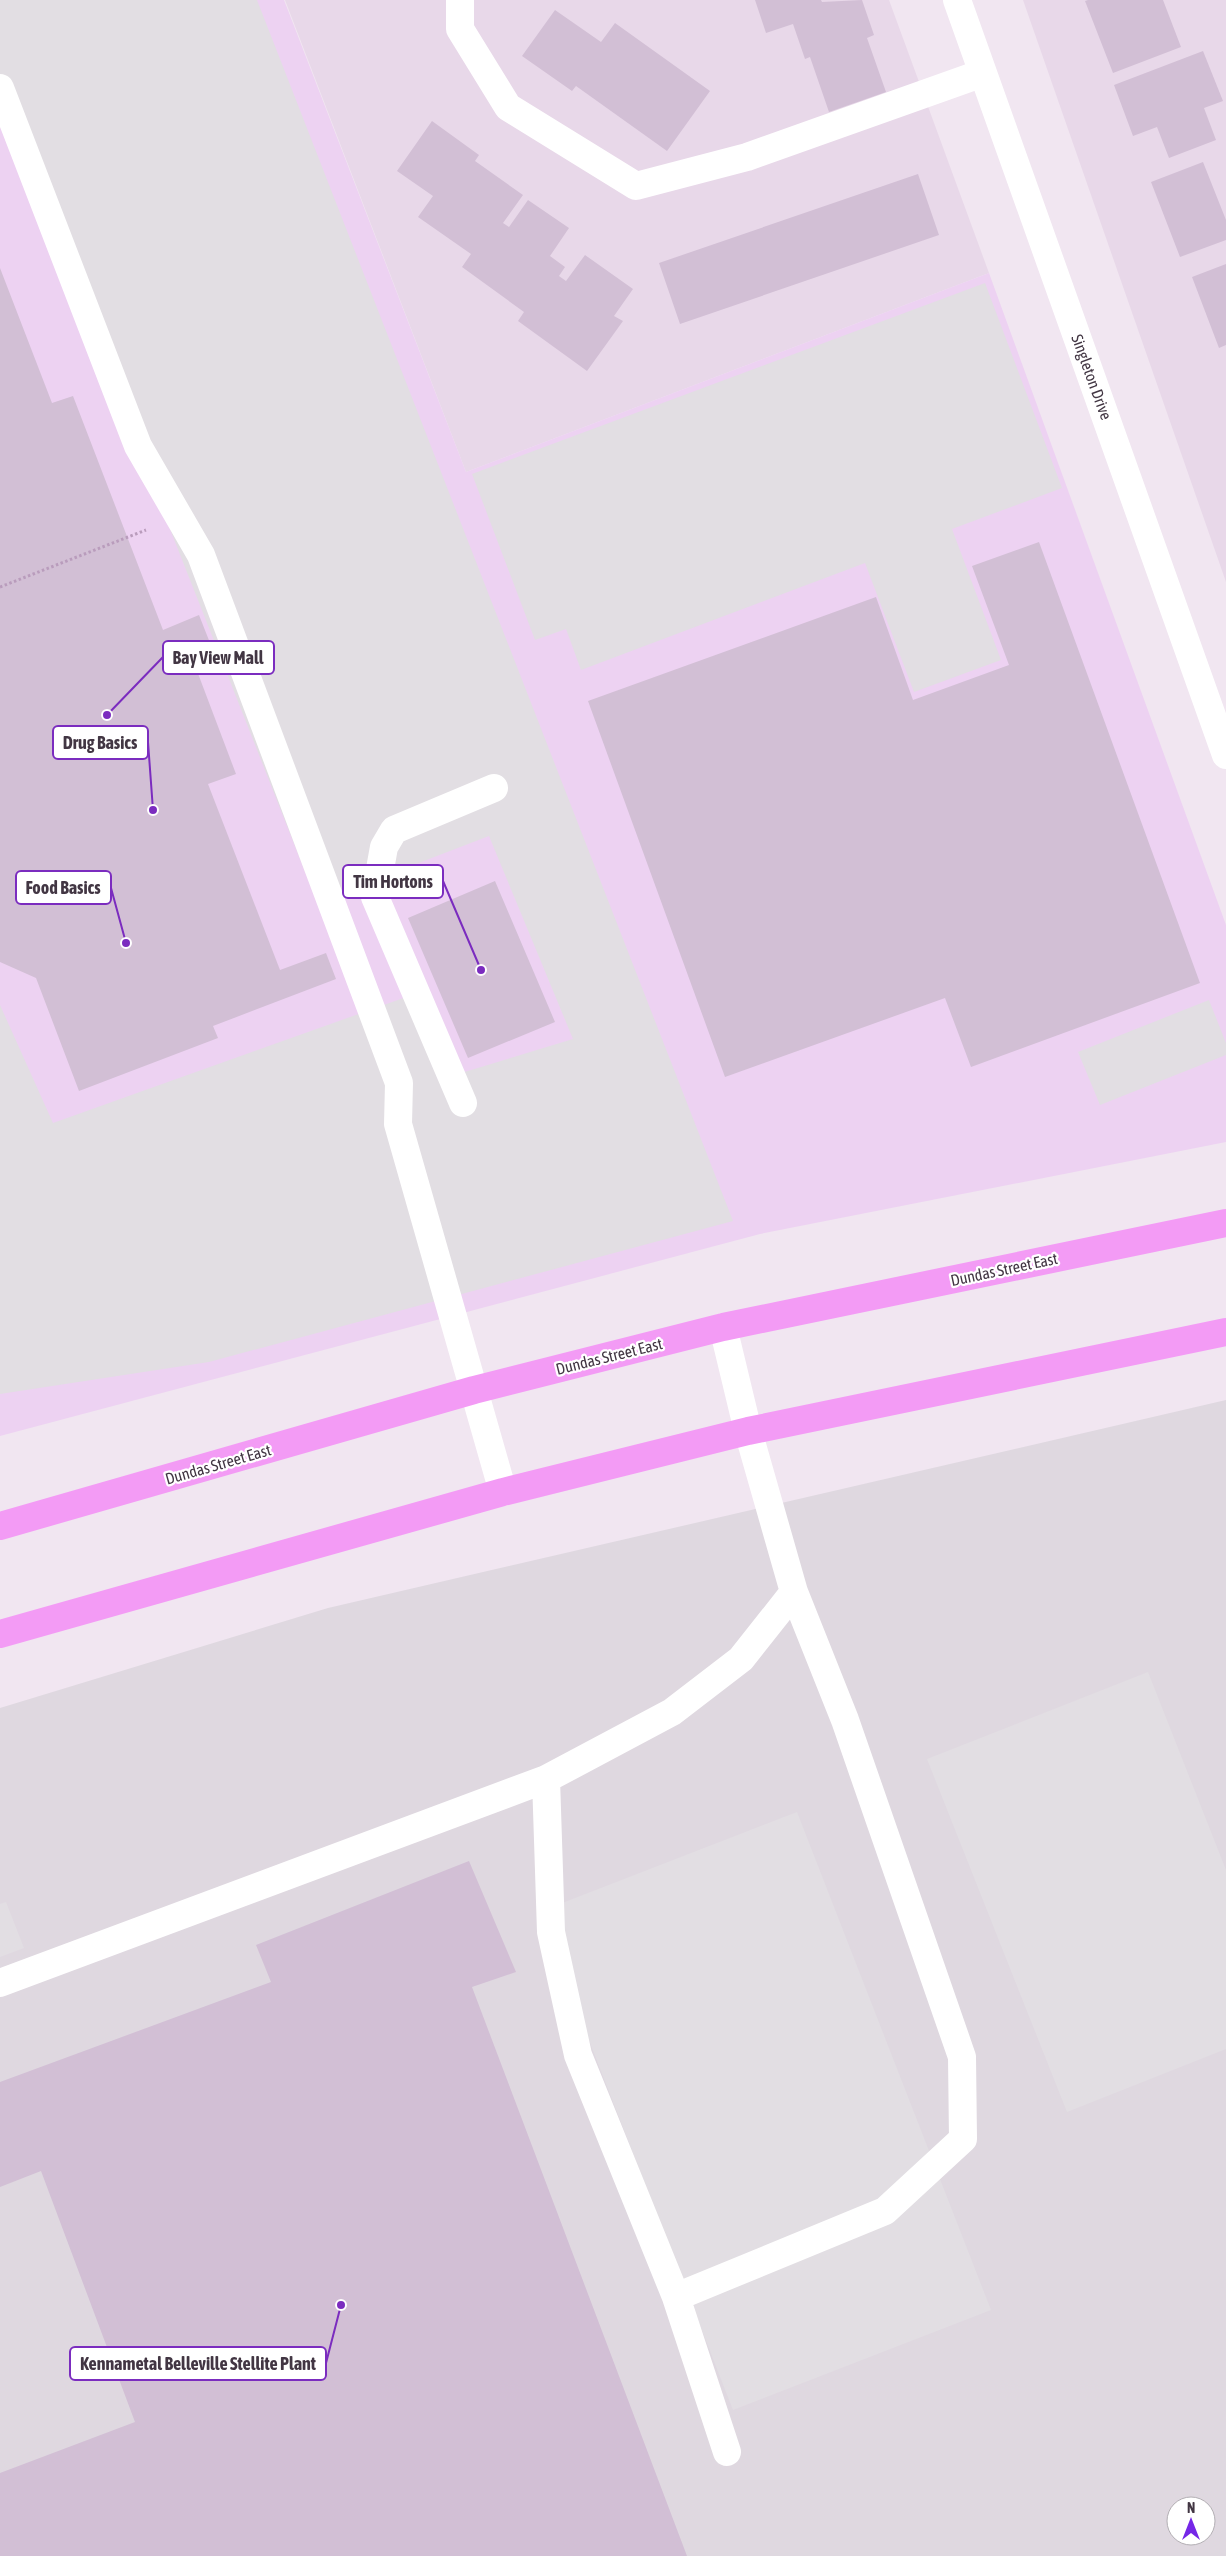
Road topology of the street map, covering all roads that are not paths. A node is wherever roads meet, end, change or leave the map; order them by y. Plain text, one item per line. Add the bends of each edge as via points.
1 (460, 0) edge
2 (958, 0) edge
3 (983, 73) junction
4 (0, 88) edge
5 (1226, 755) edge
6 (494, 788) dead end
7 (463, 1103) dead end
8 (1226, 1223) edge
9 (723, 1328) junction
10 (1226, 1332) edge
11 (474, 1390) junction
12 (748, 1431) junction
13 (503, 1492) junction
14 (0, 1526) edge
15 (794, 1592) junction
16 (0, 1634) edge
17 (546, 1779) junction
18 (0, 1983) edge
19 (676, 2297) junction
20 (727, 2452) dead end

1 - 3 street via 460,29 508,107 636,186 747,157
2 - 3 street, Singleton Drive
3 - 5 street, Singleton Drive
4 - 11 street via 138,446 201,556 400,1082 398,1124
6 - 7 street via 394,830 384,847 375,897
8 - 9 main road, Dundas Street East
9 - 11 main road, Dundas Street East
9 - 12 street
10 - 12 main road
11 - 13 street
11 - 14 main road, Dundas Street East
12 - 13 main road
12 - 15 street
13 - 16 main road
15 - 17 street via 741,1659 672,1712
15 - 19 street via 845,1720 962,2057 963,2140 885,2211
17 - 18 street
17 - 19 street via 551,1932 578,2055
19 - 20 street

